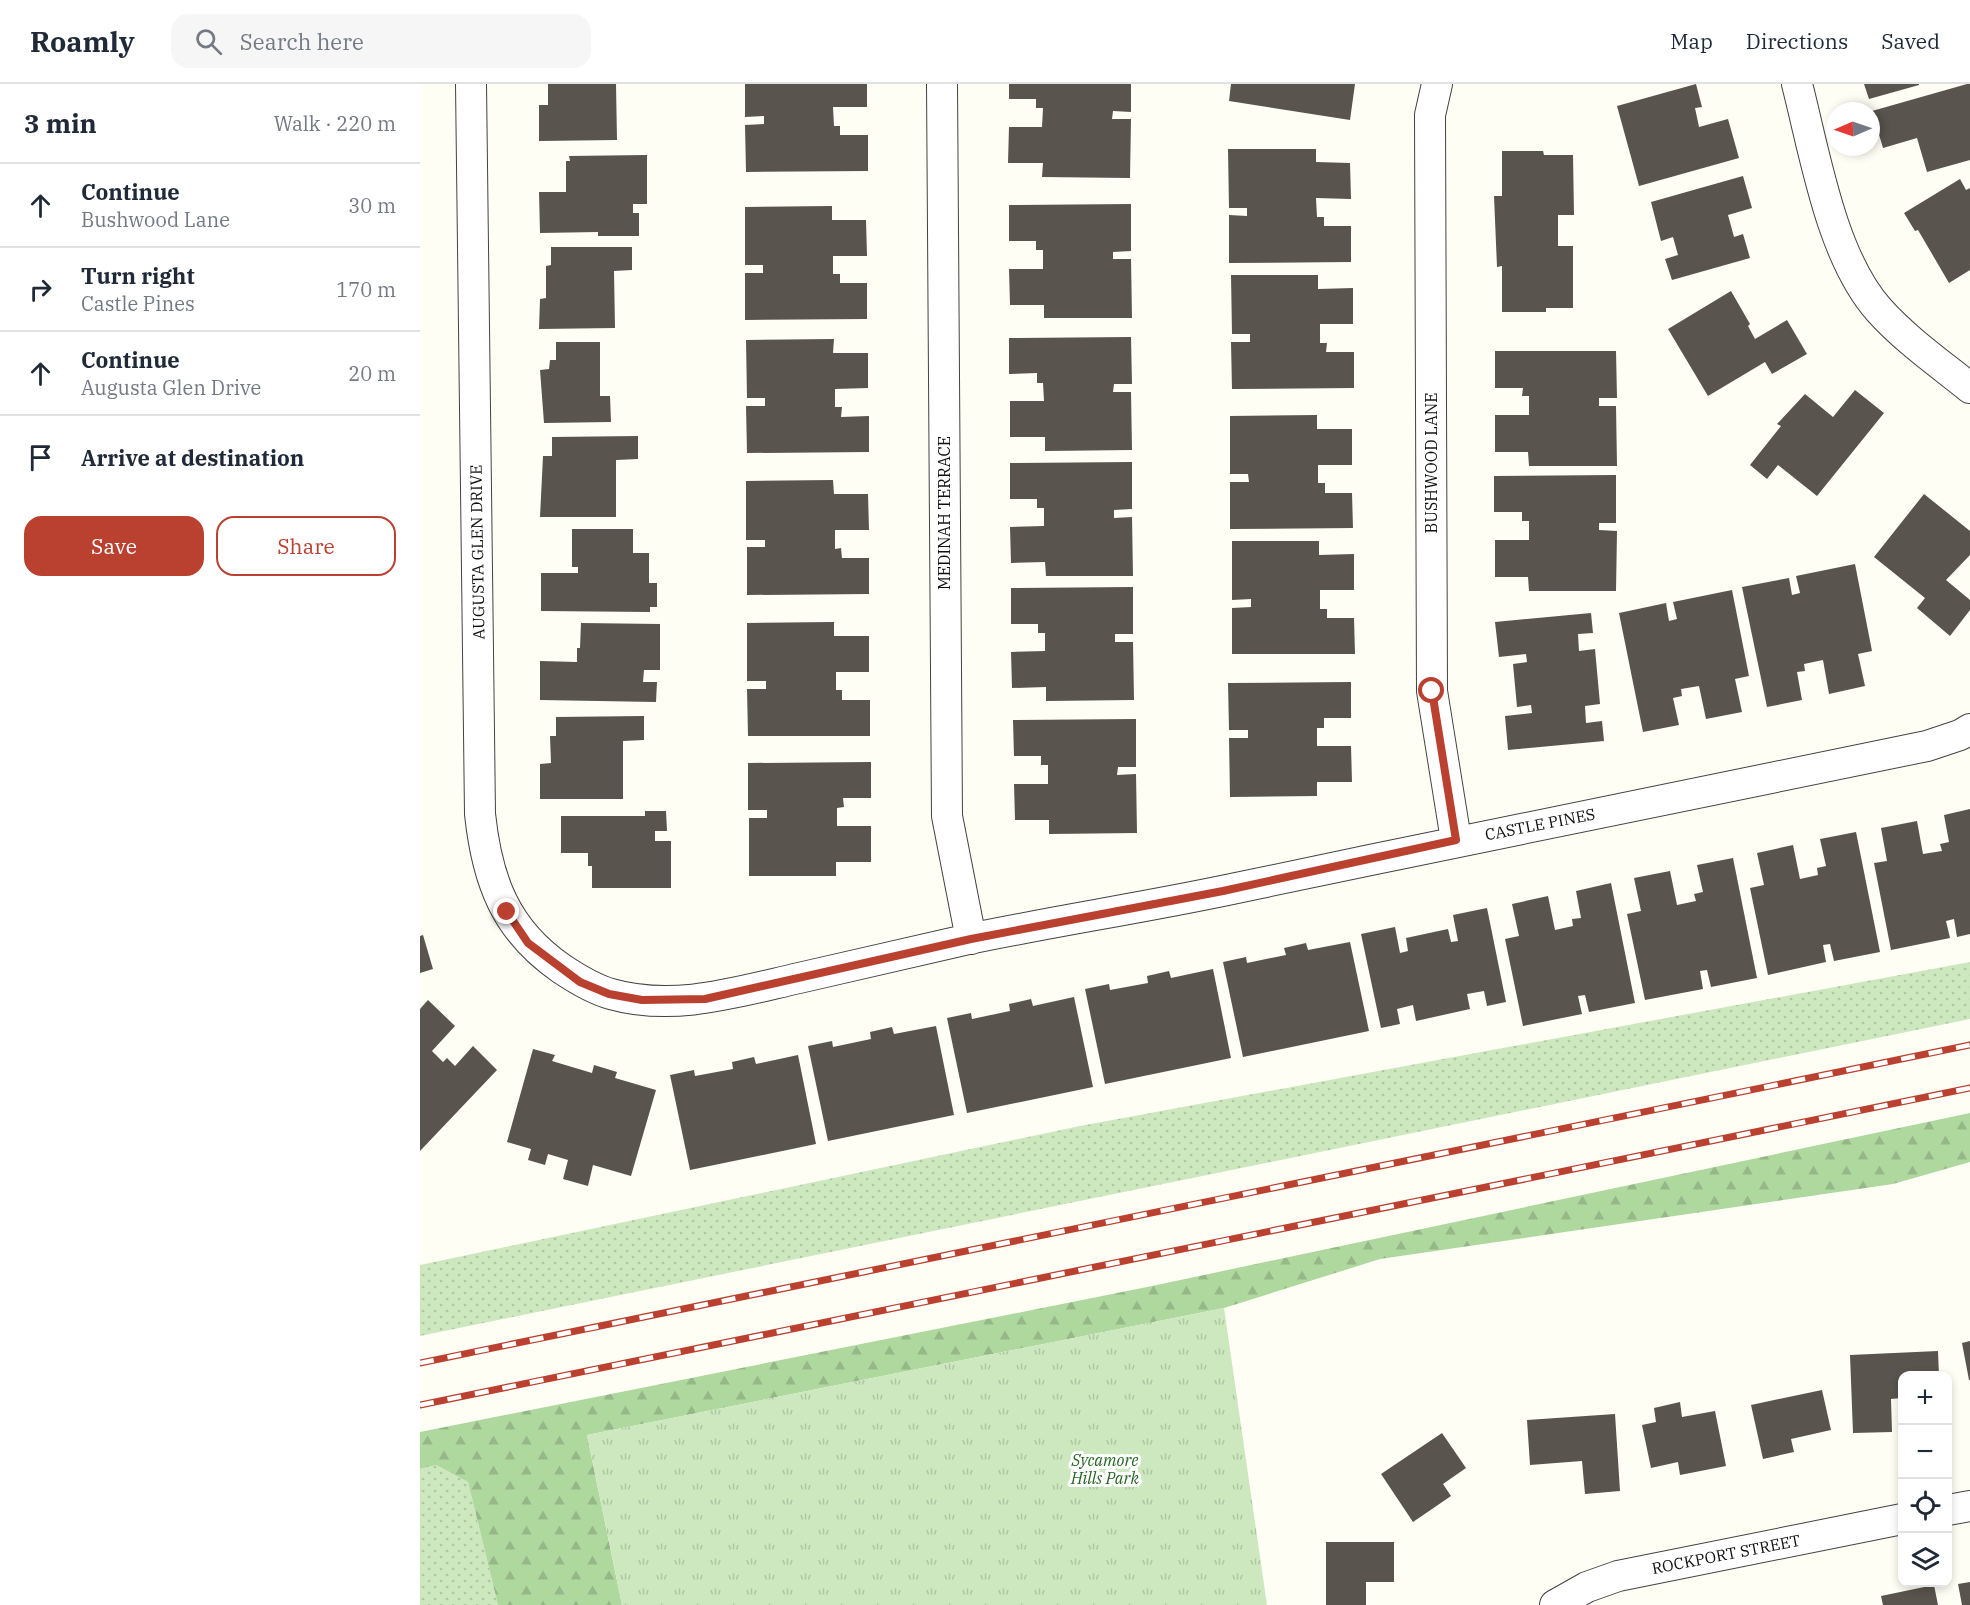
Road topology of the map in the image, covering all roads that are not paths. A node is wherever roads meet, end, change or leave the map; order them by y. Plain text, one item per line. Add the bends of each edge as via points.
1 (471, 84) edge
2 (942, 84) edge
3 (1437, 84) edge
4 (1797, 84) edge
5 (1970, 388) edge
6 (1970, 729) edge
7 (1456, 840) junction
8 (971, 939) junction
9 (580, 982) joint
10 (1970, 1506) edge
11 (1952, 1509) edge
12 (1898, 1520) edge
13 (1555, 1605) edge

1 - 9 street, AUGUSTA GLEN DRIVE via 483,849 507,912 528,943
2 - 8 street, MEDINAH TERRACE via 947,816
3 - 7 street, BUSHWOOD LANE via 1430,115 1432,691
4 - 5 street via 1841,249 1863,288 1897,328
6 - 7 street, CASTLE PINES via 1927,746
7 - 8 street, CASTLE PINES via 1223,891
8 - 9 street, CASTLE PINES via 705,999 642,1000 609,994
10 - 11 street
12 - 13 street, ROCKPORT STREET via 1618,1576

